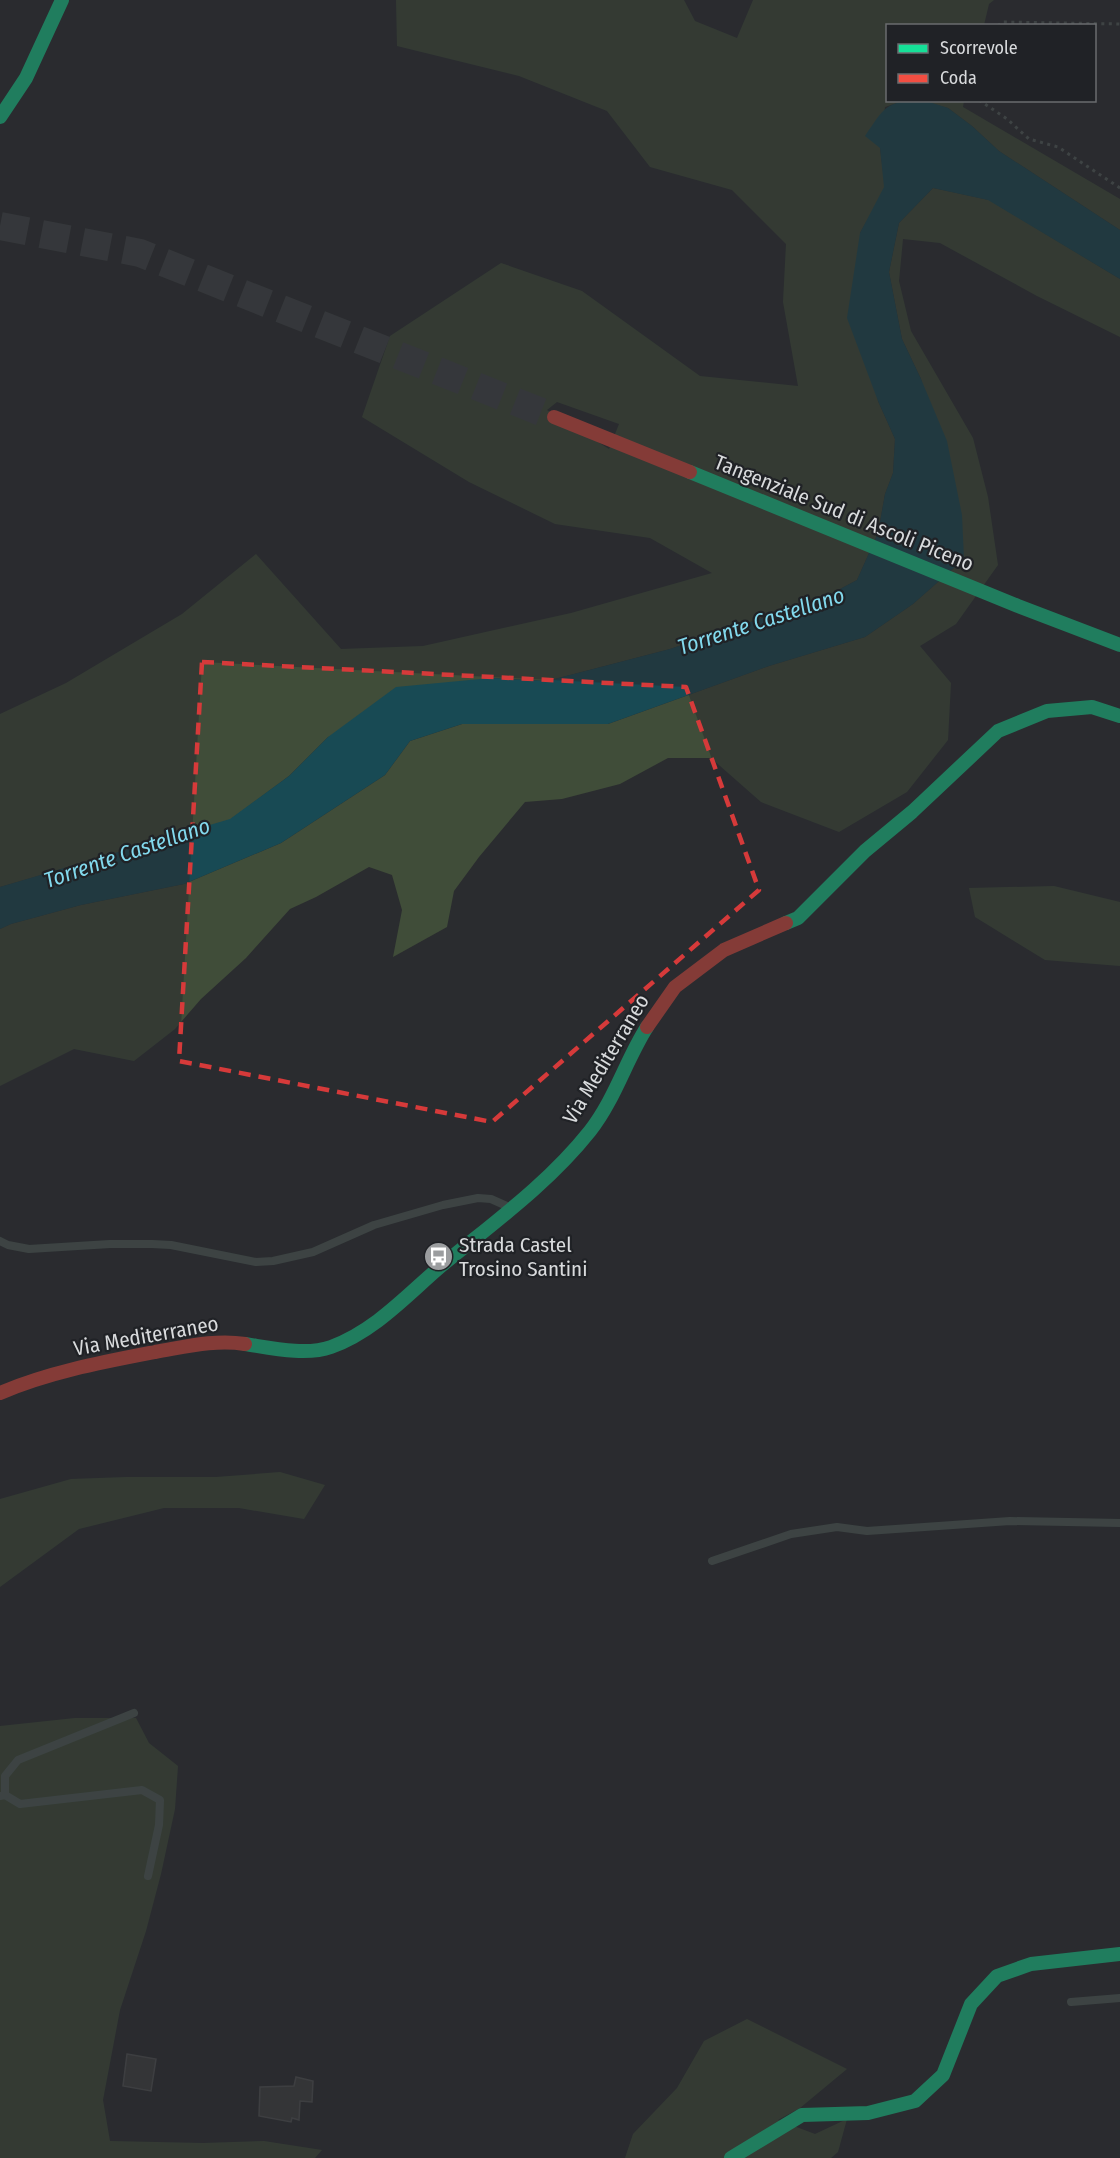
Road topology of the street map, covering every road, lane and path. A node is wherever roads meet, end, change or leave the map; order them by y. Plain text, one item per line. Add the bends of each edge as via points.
1 (62, 0) edge
2 (1000, 24) edge
3 (1120, 24) edge
4 (982, 102) edge
5 (0, 117) edge
6 (1120, 188) edge
7 (554, 417) tunnel mouth
8 (1120, 645) edge
9 (1120, 716) edge
10 (511, 1208) junction
11 (0, 1241) edge
12 (0, 1393) edge
13 (1120, 1523) edge
14 (712, 1561) dead end
15 (134, 1713) dead end
16 (3, 1795) edge
17 (148, 1876) dead end
18 (1120, 1954) edge
19 (1120, 1998) edge
20 (1071, 2002) dead end
21 (731, 2158) edge

1 - 5 main road via 26,78
2 - 3 path
4 - 6 path via 1029,139 1058,147
7 - 8 main road, Tangenziale Sud di Ascoli Piceno
9 - 10 main road, Via Mediterraneo via 1092,707 1047,711 998,731 865,851 798,918 724,950 675,987 645,1030 621,1081 591,1130 553,1173
10 - 11 lane via 478,1198 443,1205 374,1225 313,1252 273,1261 256,1262 171,1245 30,1249
10 - 12 main road, Via Mediterraneo via 388,1313 356,1336 329,1348 292,1351 227,1341 200,1344 113,1360 23,1383
13 - 14 lane via 1010,1521 867,1531 837,1527 791,1534
15 - 16 lane via 18,1760 4,1776
16 - 17 lane via 20,1804 142,1791 160,1800 159,1826
18 - 21 main road via 1031,1964 997,1976 971,2004 943,2075 915,2101 868,2113 802,2115
19 - 20 lane

